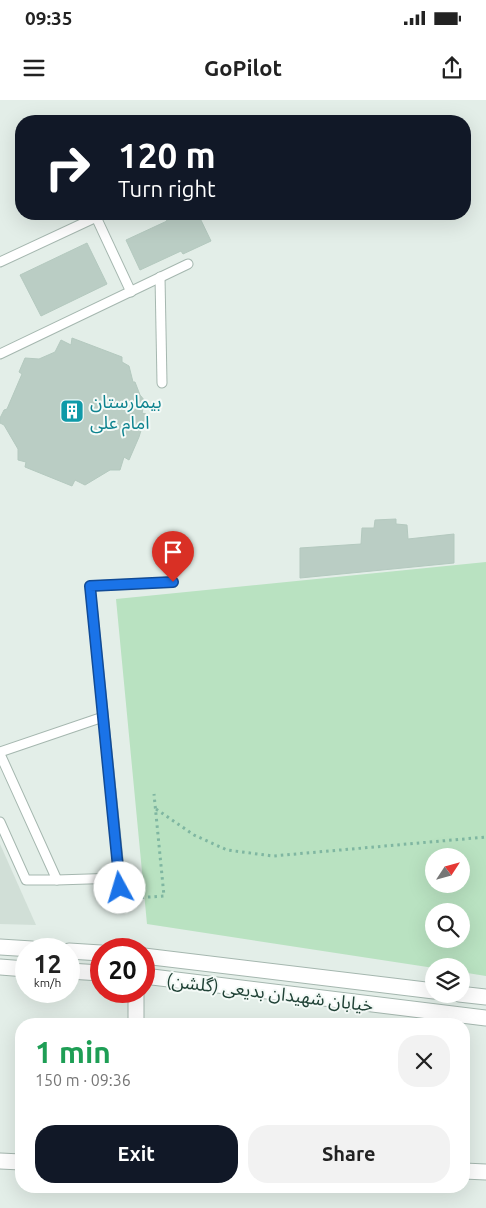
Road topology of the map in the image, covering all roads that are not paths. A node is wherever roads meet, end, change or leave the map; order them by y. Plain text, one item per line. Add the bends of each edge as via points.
1 (89, 220) edge
2 (102, 220) edge
3 (0, 262) edge
4 (188, 264) dead end
5 (160, 278) junction
6 (131, 292) junction
7 (0, 354) edge
8 (162, 383) dead end
9 (173, 582) dead end
10 (103, 717) junction
11 (0, 753) edge
12 (0, 822) edge
13 (119, 878) junction
14 (57, 880) junction
15 (122, 904) road end
16 (0, 947) edge
17 (15, 948) edge
18 (155, 957) edge
19 (0, 967) edge
20 (15, 968) edge
21 (155, 977) edge
22 (425, 990) edge
23 (470, 995) edge
24 (486, 997) edge
25 (136, 1003) edge
26 (136, 1018) edge
27 (486, 1018) edge
28 (0, 1161) edge
29 (15, 1162) edge
30 (470, 1171) edge
31 (486, 1172) edge

1 - 3 lane
2 - 6 lane
4 - 5 lane
5 - 6 lane
5 - 8 lane
6 - 7 lane
9 - 10 lane via 90,586
10 - 11 lane
10 - 13 lane
11 - 14 lane
12 - 14 lane via 26,880
13 - 14 lane
13 - 15 lane
16 - 17 street
18 - 22 street, خیابان شهیدان بدیعی (گلشن)
19 - 20 street
21 - 27 street, خیابان شهیدان بدیعی (گلشن)
23 - 24 street
25 - 26 street
28 - 29 street
30 - 31 street

